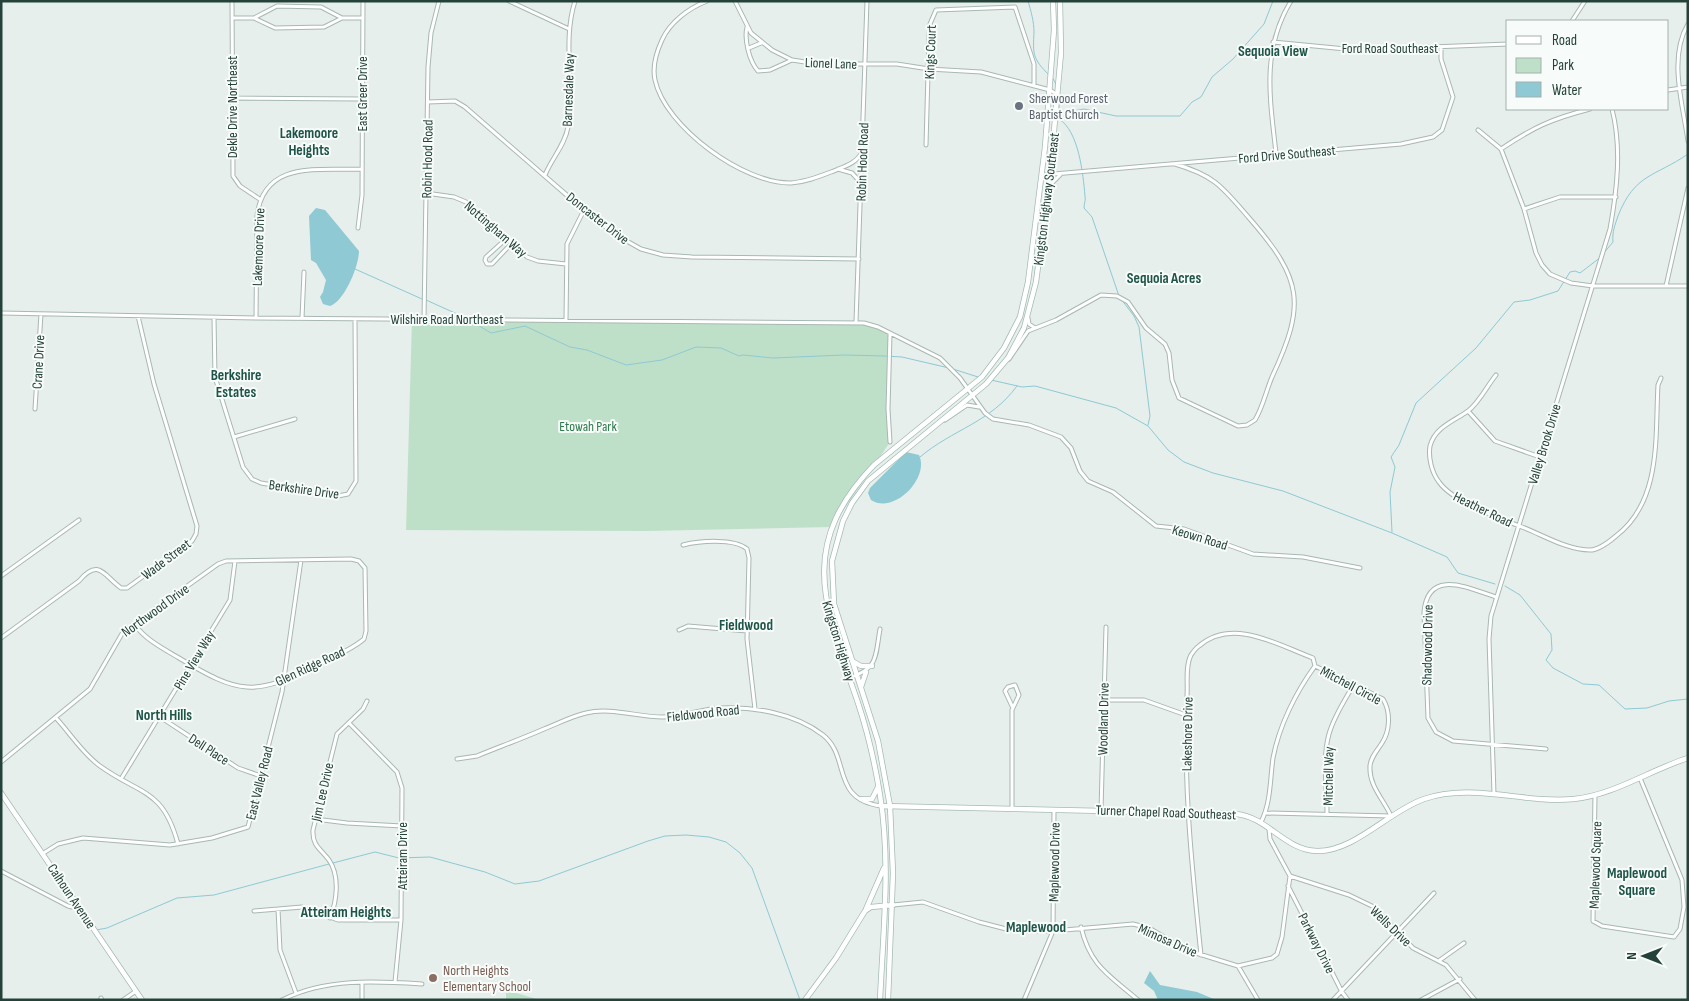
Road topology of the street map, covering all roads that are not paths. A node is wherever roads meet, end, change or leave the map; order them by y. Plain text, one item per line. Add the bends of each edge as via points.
1 (232, 1) edge
2 (363, 1) edge
3 (439, 1) edge
4 (509, 1) edge
5 (576, 1) edge
6 (707, 1) edge
7 (735, 1) edge
8 (867, 1) edge
9 (1052, 1) edge
10 (1060, 1) edge
11 (1291, 1) edge
12 (1584, 1) edge
13 (232, 18) junction
14 (254, 18) junction
15 (342, 18) junction
16 (362, 18) junction
17 (1573, 20) edge
18 (1688, 24) edge
19 (747, 26) junction
20 (569, 29) junction
21 (761, 42) junction
22 (1273, 42) junction
23 (1506, 44) edge
24 (1442, 48) junction
25 (749, 49) junction
26 (792, 60) junction
27 (865, 64) junction
28 (929, 69) junction
29 (1034, 86) junction
30 (1688, 87) edge
31 (1680, 88) junction
32 (1050, 90) junction
33 (1669, 90) edge
34 (1058, 95) junction
35 (231, 98) junction
36 (362, 99) junction
37 (428, 102) junction
38 (1586, 110) edge
39 (1612, 110) edge
40 (1478, 130) dead end
41 (1688, 142) edge
42 (926, 145) dead end
43 (1500, 149) junction
44 (862, 152) junction
45 (1276, 154) junction
46 (1175, 164) junction
47 (362, 169) junction
48 (836, 170) junction
49 (1050, 174) junction
50 (1064, 174) junction
51 (545, 175) junction
52 (1042, 175) junction
53 (862, 184) junction
54 (1688, 188) edge
55 (426, 193) junction
56 (1616, 196) junction
57 (1687, 197) edge
58 (260, 200) junction
59 (1524, 209) junction
60 (584, 210) junction
61 (1044, 222) junction
62 (358, 228) dead end
63 (506, 239) junction
64 (511, 244) junction
65 (860, 259) junction
66 (566, 264) junction
67 (304, 272) dead end
68 (1593, 286) junction
69 (1666, 286) junction
70 (1688, 286) edge
71 (1, 313) edge
72 (41, 314) junction
73 (138, 316) junction
74 (1028, 317) junction
75 (214, 318) junction
76 (256, 318) junction
77 (302, 318) junction
78 (355, 319) junction
79 (424, 319) junction
80 (566, 320) junction
81 (856, 322) junction
82 (1036, 328) junction
83 (890, 334) junction
84 (1001, 367) junction
85 (1496, 375) dead end
86 (1661, 378) dead end
87 (986, 384) joint
88 (968, 389) junction
89 (972, 396) junction
90 (981, 408) junction
91 (35, 409) dead end
92 (1468, 411) junction
93 (295, 420) dead end
94 (934, 426) junction
95 (234, 437) junction
96 (890, 442) dead end
97 (1540, 457) junction
98 (79, 520) dead end
99 (1519, 526) junction
100 (683, 545) dead end
101 (301, 560) junction
102 (235, 561) junction
103 (360, 561) joint
104 (1360, 568) dead end
105 (1, 576) edge
106 (1496, 597) junction
107 (134, 624) junction
108 (1106, 627) dead end
109 (880, 629) dead end
110 (679, 630) dead end
111 (747, 631) junction
112 (1, 638) edge
113 (852, 660) junction
114 (191, 665) junction
115 (872, 666) junction
116 (1315, 666) junction
117 (866, 672) junction
118 (857, 676) junction
119 (849, 678) junction
120 (284, 681) junction
121 (1354, 684) junction
122 (861, 689) junction
123 (1103, 700) junction
124 (367, 701) dead end
125 (1012, 706) junction
126 (755, 709) junction
127 (1186, 715) junction
128 (160, 717) junction
129 (56, 718) junction
130 (349, 723) junction
131 (1491, 745) junction
132 (1546, 749) dead end
133 (1688, 758) edge
134 (457, 759) dead end
135 (1, 762) edge
136 (261, 776) junction
137 (1639, 777) junction
138 (121, 779) junction
139 (878, 784) junction
140 (1, 793) edge
141 (1491, 795) junction
142 (1595, 795) junction
143 (861, 799) junction
144 (882, 806) junction
145 (890, 806) junction
146 (901, 806) junction
147 (1012, 808) junction
148 (1054, 809) junction
149 (1101, 810) junction
150 (1186, 812) junction
151 (1266, 813) junction
152 (1328, 813) junction
153 (1391, 816) junction
154 (315, 819) junction
155 (891, 822) junction
156 (1260, 822) junction
157 (402, 826) junction
158 (1269, 828) junction
159 (178, 844) junction
160 (42, 854) junction
161 (885, 862) junction
162 (1, 871) edge
163 (1290, 876) junction
164 (1288, 886) junction
165 (1434, 893) dead end
166 (892, 906) junction
167 (884, 907) junction
168 (80, 909) junction
169 (278, 909) junction
170 (254, 911) dead end
171 (865, 911) junction
172 (330, 918) junction
173 (401, 920) junction
174 (1081, 927) junction
175 (1053, 931) junction
176 (1398, 933) junction
177 (1464, 943) dead end
178 (1200, 955) junction
179 (1440, 960) junction
180 (1238, 966) junction
181 (1460, 979) junction
182 (395, 982) junction
183 (362, 983) junction
184 (422, 984) dead end
185 (136, 991) junction
186 (1342, 992) junction
187 (296, 993) junction
188 (122, 1000) edge
189 (142, 1000) edge
190 (282, 1000) edge
191 (362, 1000) edge
192 (805, 1000) edge
193 (880, 1000) edge
194 (888, 1000) edge
195 (1024, 1000) edge
196 (1138, 1000) edge
197 (1258, 1000) edge
198 (1333, 1000) edge
199 (1348, 1000) edge
200 (1421, 1000) edge
201 (1475, 1000) edge

1 - 13 street, Dekle Drive Northeast
2 - 16 street, East Greer Drive
3 - 37 street, Robin Hood Road via 431,33
4 - 20 street
5 - 20 street, Barnesdale Way
6 - 48 street via 674,23 664,36 656,56 655,81 668,109 712,151 753,175 790,183
7 - 19 street, Lionel Lane
8 - 27 street, Robin Hood Road
9 - 32 main road, Kingston Highway via 1055,21
10 - 34 main road, Kingston Highway Southeast via 1062,32
11 - 22 street via 1278,23
12 - 17 street
13 - 14 street
13 - 35 street, Dekle Drive Northeast
14 - 15 street via 275,28 324,27
14 - 15 street via 277,6 321,7
15 - 16 street
16 - 36 street, East Greer Drive
18 - 31 street via 1678,51
19 - 21 street, Lionel Lane
19 - 25 street
20 - 51 street, Barnesdale Way via 568,129
21 - 25 street
21 - 26 street, Lionel Lane
22 - 24 street, Ford Road Southeast via 1356,50
22 - 45 street via 1270,81
23 - 24 street, Ford Road Southeast
24 - 45 street, Ford Drive Southeast via 1441,59 1453,97 1437,136 1401,144
25 - 26 street via 752,64 760,72
26 - 27 street, Lionel Lane via 818,64
27 - 28 street, Lionel Lane
27 - 44 street, Robin Hood Road
28 - 29 street, Lionel Lane via 981,72
28 - 29 street, Kings Court via 930,24 936,10 1015,7 1034,64
28 - 42 street, Kings Court
29 - 32 street, Lionel Lane
30 - 31 street
31 - 33 street
31 - 41 street
32 - 34 street, Lionel Lane
32 - 52 main road, Kingston Highway
34 - 49 main road, Kingston Highway Southeast
35 - 36 street
35 - 58 street, Dekle Drive Northeast via 233,176 240,186
36 - 47 street, East Greer Drive
37 - 51 street, Doncaster Drive via 459,103
37 - 55 street, Robin Hood Road
38 - 43 street via 1554,118
39 - 56 street, Valley Brook Drive via 1617,148
40 - 43 street
43 - 59 street
44 - 48 street via 854,161
44 - 53 street, Robin Hood Road
45 - 46 street, Ford Drive Southeast
46 - 50 street, Ford Drive Southeast
46 - 82 street via 1207,175 1223,187 1276,248 1291,278 1294,320 1255,420 1238,426 1179,398 1167,349 1121,297 1101,295
47 - 58 street, Lakemoore Drive via 292,172 275,179
47 - 62 street, East Greer Drive
48 - 53 street via 852,173
49 - 50 street, Ford Drive Southeast
49 - 52 street, Ford Drive Southeast
49 - 61 main road, Kingston Highway Southeast
50 - 61 street via 1052,183
51 - 60 street, Doncaster Drive
52 - 88 main road, Kingston Highway via 1028,282 1020,317 1004,348 982,377
53 - 65 street, Robin Hood Road
54 - 57 street
55 - 63 street, Nottingham Way via 454,196 466,202
55 - 79 street, Robin Hood Road
56 - 59 street via 1560,197
56 - 68 street, Valley Brook Drive
57 - 69 street
58 - 76 street, Lakemoore Drive
59 - 68 street via 1536,253 1545,270 1567,282
60 - 65 street, Doncaster Drive via 633,246 663,254
60 - 66 street via 570,237
61 - 74 main road, Kingston Highway Southeast
63 - 64 street, Nottingham Way
63 - 64 street via 486,257 487,264 494,262
64 - 66 street, Nottingham Way via 532,259
65 - 81 street, Robin Hood Road
66 - 80 street
67 - 77 street
68 - 69 street
68 - 97 street, Valley Brook Drive
69 - 70 street
71 - 72 street, Wilshire Road Northeast
72 - 73 street, Wilshire Road Northeast
72 - 91 street, Crane Drive
73 - 75 street, Wilshire Road Northeast
73 - 112 street, Wade Street via 154,384 196,522 196,534 192,541 127,588 121,588 104,572 92,570 86,573
74 - 82 street via 1029,324
74 - 84 main road, Kingston Highway Southeast
75 - 76 street, Wilshire Road Northeast
75 - 95 street, Berkshire Drive via 215,377
76 - 77 street, Wilshire Road Northeast
77 - 78 street, Wilshire Road Northeast
78 - 79 street, Wilshire Road Northeast
78 - 95 street, Berkshire Drive via 357,472 352,490 344,496 332,496 252,479 243,467
79 - 80 street, Wilshire Road Northeast
80 - 81 street, Wilshire Road Northeast
81 - 83 street, Wilshire Road Northeast via 870,324
82 - 84 street via 1025,334 1013,355
83 - 88 street, Wilshire Road Northeast via 940,358
83 - 96 street
84 - 87 main road, Kingston Highway Southeast
85 - 92 street, Heather Road
86 - 99 street, Heather Road via 1653,473 1640,509 1630,525 1609,542 1592,550 1574,548
87 - 89 main road, Kingston Highway
88 - 89 street, Wilshire Road Northeast
88 - 119 main road, Kingston Highway via 864,474 844,502 832,528 824,562 825,595
89 - 90 street, Keown Road
89 - 94 main road, Kingston Highway
90 - 94 street via 967,405
90 - 104 street, Keown Road via 993,419 1030,425 1061,438 1071,448 1080,471 1088,481 1113,492 1156,526 1184,529 1253,554 1303,557
92 - 97 street via 1495,441
92 - 99 street, Heather Road via 1453,419 1432,441 1431,466 1439,483 1456,497
93 - 95 street
94 - 113 main road, Kingston Highway via 868,481 852,503 839,532 832,561 832,588 837,616
97 - 99 street, Valley Brook Drive
98 - 105 street
99 - 106 street, Valley Brook Drive
100 - 111 street via 706,542 735,544 747,550
101 - 102 street, Northwood Drive
101 - 103 street, Northwood Drive
101 - 120 street, East Valley Road
102 - 107 street, Northwood Drive via 218,564
102 - 114 street, Pine View Way via 230,600
103 - 120 street, Glen Ridge Road via 365,571 365,637
106 - 131 street, Valley Brook Drive via 1490,627
106 - 131 street, Shadowood Drive via 1450,584 1437,588 1427,598 1424,612 1426,709 1430,723 1440,735 1453,741
107 - 114 street, Glen Ridge Road via 147,638
107 - 129 street, Northwood Drive via 120,634 90,689
108 - 123 street, Woodland Drive
109 - 115 street
110 - 111 street via 688,626
111 - 126 street
113 - 115 main road via 861,666
113 - 118 main road, Kingston Highway
114 - 120 street, Glen Ridge Road via 232,686 266,686
114 - 128 street, Pine View Way
115 - 117 street
116 - 121 street, Mitchell Circle
116 - 127 street, Lakeshore Drive via 1313,658 1254,636 1237,632 1223,634 1199,646 1191,655
116 - 151 street, Mitchell Circle via 1296,696 1279,736
117 - 118 street
117 - 122 main road
118 - 119 street
118 - 122 main road, Kingston Highway
119 - 139 main road, Kingston Highway via 866,730
120 - 136 street, East Valley Road
121 - 152 street, Mitchell Way via 1342,703 1328,739
121 - 153 street, Mitchell Circle via 1383,699 1387,706 1387,731 1370,766 1376,792
122 - 145 main road, Kingston Highway via 878,742
123 - 127 street via 1144,700
123 - 149 street, Woodland Drive
124 - 130 street, Jim Lee Drive via 363,710
125 - 125 street via 1019,696 1015,685 1005,691
125 - 147 street
126 - 134 street, Fieldwood Road via 718,708 660,717 638,713 586,713 476,756
126 - 143 street, Fieldwood Road via 800,722 822,734 833,748 850,792
127 - 150 street, Lakeshore Drive
128 - 136 street, Dell Place via 238,768
128 - 138 street, Pine View Way
129 - 135 street, Northwood Drive
129 - 138 street via 92,760
130 - 154 street, Jim Lee Drive via 337,734
130 - 157 street, Atteiram Drive via 397,772 402,788
131 - 132 street
131 - 141 street, Valley Brook Drive
133 - 137 main road, Turner Chapel Road Southeast
136 - 159 street, East Valley Road via 246,828
137 - 142 main road, Turner Chapel Road Southeast
137 - 142 street, Maplewood Square via 1682,880 1684,907 1680,929 1674,937 1602,926 1593,921
138 - 159 street via 141,789 161,807 171,822
139 - 143 main road via 874,797
139 - 144 main road, Kingston Highway
140 - 160 main road, Calhoun Avenue
141 - 142 main road, Turner Chapel Road Southeast via 1563,800
141 - 153 main road, Turner Chapel Road Southeast via 1438,795 1410,804
143 - 144 street, Fieldwood Road
144 - 145 main road, Turner Chapel Road Southeast
144 - 161 main road, Kingston Highway
145 - 146 main road, Turner Chapel Road Southeast
145 - 155 main road, Kingston Highway
146 - 147 main road, Turner Chapel Road Southeast
146 - 155 main road
147 - 148 main road, Turner Chapel Road Southeast
148 - 149 main road, Turner Chapel Road Southeast
148 - 175 street, Maplewood Drive
149 - 150 main road, Turner Chapel Road Southeast
150 - 156 main road, Turner Chapel Road Southeast via 1241,814
150 - 178 street, Lakeshore Drive
151 - 152 street
151 - 156 street, Mitchell Circle
152 - 153 street
153 - 158 main road, Turner Chapel Road Southeast via 1347,844 1322,851 1297,847
154 - 157 street
154 - 172 street, Jim Lee Drive via 313,842 330,862 336,878 335,905
155 - 166 main road
156 - 158 main road, Turner Chapel Road Southeast
157 - 173 street, Atteiram Drive
158 - 163 street via 1270,839
159 - 160 street, East Valley Road via 83,838 58,844
160 - 168 main road, Calhoun Avenue
161 - 167 main road, Kingston Highway
161 - 171 main road
162 - 168 street
163 - 164 street, Mimosa Drive
163 - 176 street, Wells Drive via 1363,901 1374,907
164 - 180 street, Mimosa Drive via 1282,937 1276,954 1272,958
164 - 186 street, Parkway Drive
165 - 176 street
166 - 167 main road
166 - 175 street, Mimosa Drive via 923,902 1001,929
166 - 194 main road
167 - 171 main road
167 - 193 main road, Kingston Highway
168 - 185 main road, Calhoun Avenue
169 - 170 street
169 - 172 street via 307,907
169 - 187 street via 280,950
171 - 192 main road
172 - 173 street
173 - 182 street, Atteiram Drive
174 - 175 street, Mimosa Drive
174 - 178 street, Mimosa Drive via 1145,926
174 - 196 street via 1091,957
175 - 195 street, Maplewood Drive
176 - 179 street, Wells Drive via 1413,948
176 - 186 street
177 - 179 street
178 - 180 street, Mimosa Drive
179 - 181 street, Wells Drive
180 - 197 street
181 - 200 street
181 - 201 street, Wells Drive
182 - 183 street
182 - 184 street
183 - 187 street via 334,984
183 - 191 street
185 - 188 street
185 - 189 main road, Calhoun Avenue
186 - 198 street
186 - 199 street, Parkway Drive
187 - 190 street

